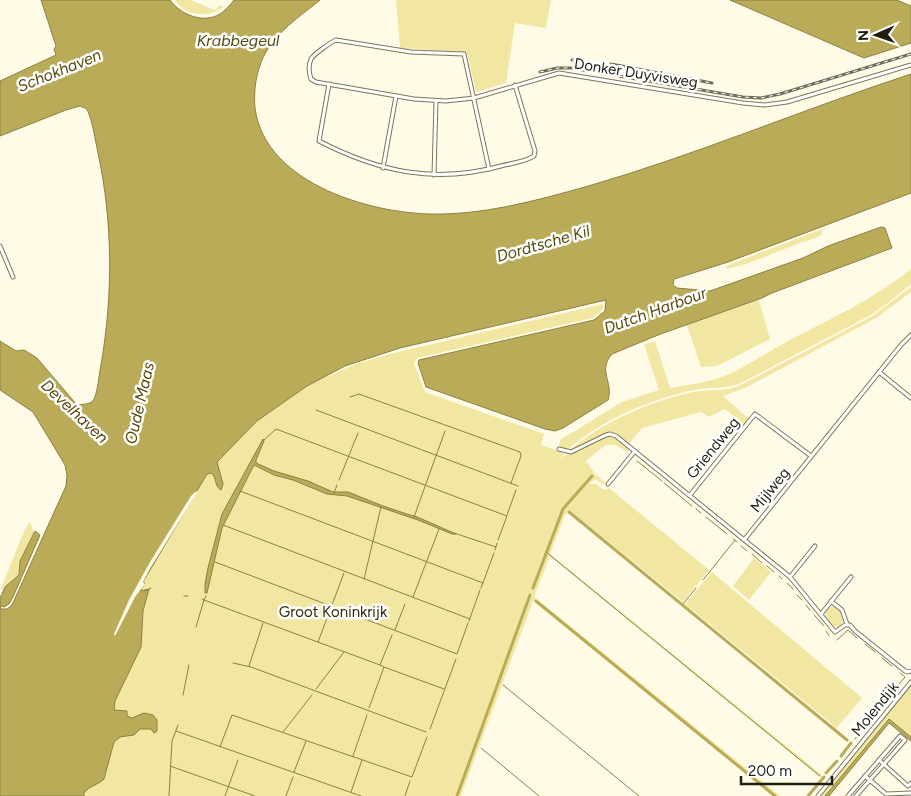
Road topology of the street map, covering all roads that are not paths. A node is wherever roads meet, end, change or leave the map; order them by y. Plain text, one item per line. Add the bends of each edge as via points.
1 (911, 65) edge
2 (330, 84) junction
3 (515, 86) junction
4 (396, 96) junction
5 (474, 98) junction
6 (436, 101) junction
7 (383, 168) junction
8 (489, 169) junction
9 (434, 175) junction
10 (0, 246) edge
11 (13, 277) dead end
12 (911, 335) edge
13 (879, 372) junction
14 (911, 398) edge
15 (559, 449) dead end
16 (635, 451) junction
17 (811, 456) junction
18 (608, 484) dead end
19 (690, 496) junction
20 (744, 540) junction
21 (815, 546) dead end
22 (790, 577) junction
23 (851, 577) dead end
24 (832, 601) junction
25 (821, 614) junction
26 (848, 624) junction
27 (911, 671) edge
28 (911, 682) edge
29 (879, 760) junction
30 (884, 765) junction
31 (865, 776) junction
32 (870, 780) junction
33 (910, 786) edge
34 (911, 793) edge
35 (818, 796) edge
36 (848, 796) edge
37 (856, 796) edge

1 - 3 street, Donker Duyvisweg via 796,100 765,105 569,73 547,75
2 - 4 street, Donker Duyvisweg
2 - 5 street, Donker Duyvisweg via 310,79 308,72 312,58 336,40 411,52 464,54
2 - 7 street via 319,141
3 - 5 street, Donker Duyvisweg
3 - 8 street via 535,154 532,158
4 - 6 street, Donker Duyvisweg
4 - 7 street
5 - 6 street, Donker Duyvisweg
5 - 8 street
6 - 9 street
7 - 9 street
8 - 9 street
10 - 11 street
12 - 13 street, Mijlweg
13 - 14 street
13 - 17 street, Mijlweg
15 - 16 street, Griendweg via 571,452 610,434
16 - 18 street
16 - 19 street, Griendweg
17 - 19 street, Griendweg via 755,414
17 - 20 street, Mijlweg
19 - 20 street, Griendweg
20 - 22 street
21 - 22 street
22 - 25 street
23 - 24 street
24 - 25 street
24 - 26 street via 842,610
25 - 26 street via 835,632
26 - 27 street via 905,671
28 - 35 street, Molendijk
29 - 30 street
29 - 30 street via 900,736 905,740
29 - 31 street
30 - 32 street
30 - 33 street
31 - 32 street
31 - 36 street
32 - 34 street via 886,794
32 - 37 street

